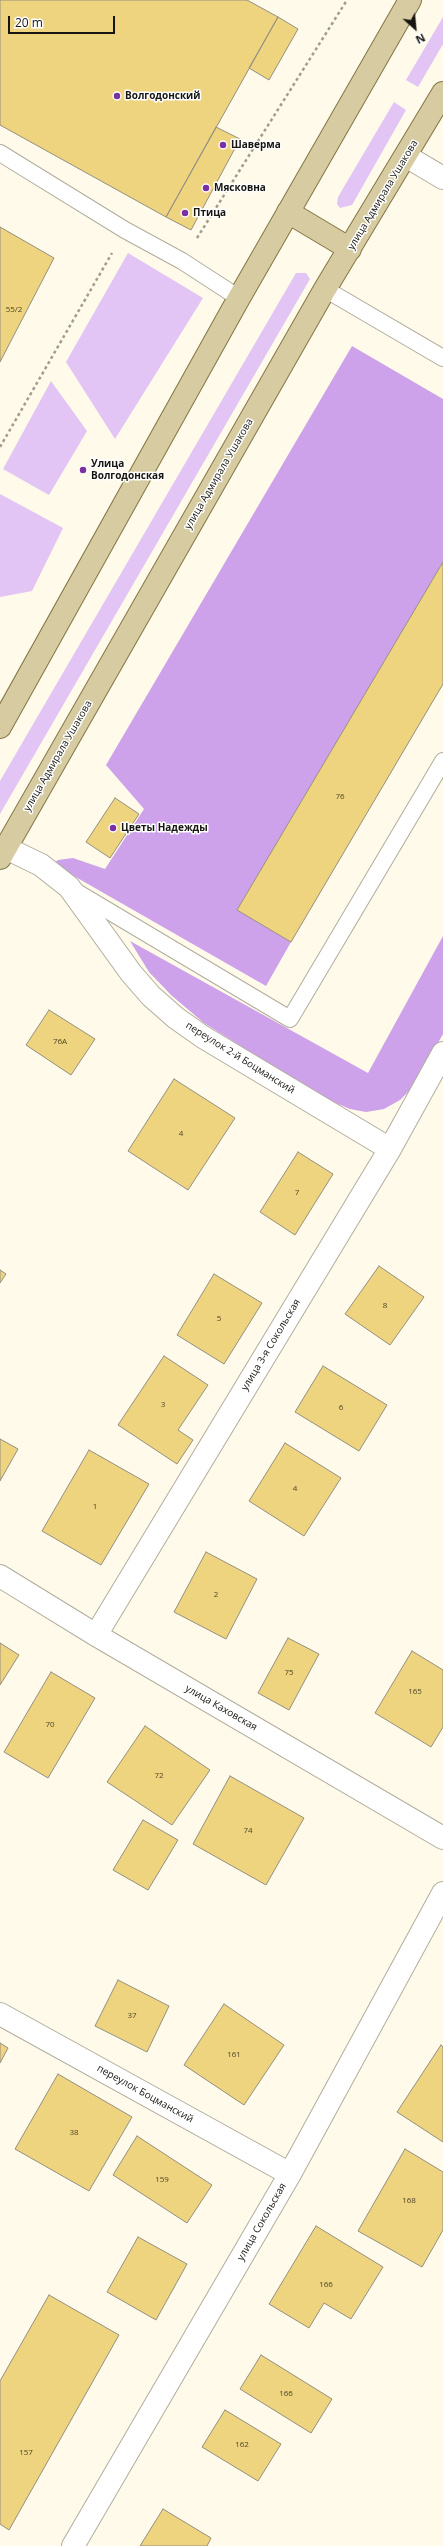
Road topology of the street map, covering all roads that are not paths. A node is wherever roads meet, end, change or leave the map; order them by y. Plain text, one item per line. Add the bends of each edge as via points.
1 (410, 0) edge
2 (443, 93) edge
3 (0, 152) edge
4 (406, 156) junction
5 (443, 178) edge
6 (288, 212) junction
7 (350, 249) junction
8 (325, 289) junction
9 (239, 298) junction
10 (443, 358) edge
11 (0, 727) edge
12 (443, 760) edge
13 (3, 853) edge
14 (69, 887) junction
15 (443, 1053) edge
16 (390, 1149) junction
17 (0, 1576) edge
18 (96, 1635) junction
19 (443, 1838) edge
20 (443, 1893) edge
21 (0, 2014) edge
22 (290, 2174) junction
23 (73, 2546) edge

1 - 6 main road
2 - 4 main road, улица Адмирала Ушакова
3 - 9 lane
4 - 5 street
4 - 7 main road, улица Адмирала Ушакова
6 - 7 main road
6 - 9 main road
7 - 8 main road, улица Адмирала Ушакова
8 - 10 lane
8 - 13 main road, улица Адмирала Ушакова
9 - 11 main road
12 - 14 lane via 290,1019
13 - 14 street, переулок 2-й Боцманский via 41,865
14 - 16 street, переулок 2-й Боцманский via 131,973 151,996 176,1018 203,1038
15 - 16 street, улица 3-я Сокольская
16 - 18 street, улица 3-я Сокольская
17 - 18 street, улица Каховская
18 - 19 street, улица Каховская
20 - 22 street, улица Сокольская
21 - 22 street, переулок Боцманский
22 - 23 street, улица Сокольская

